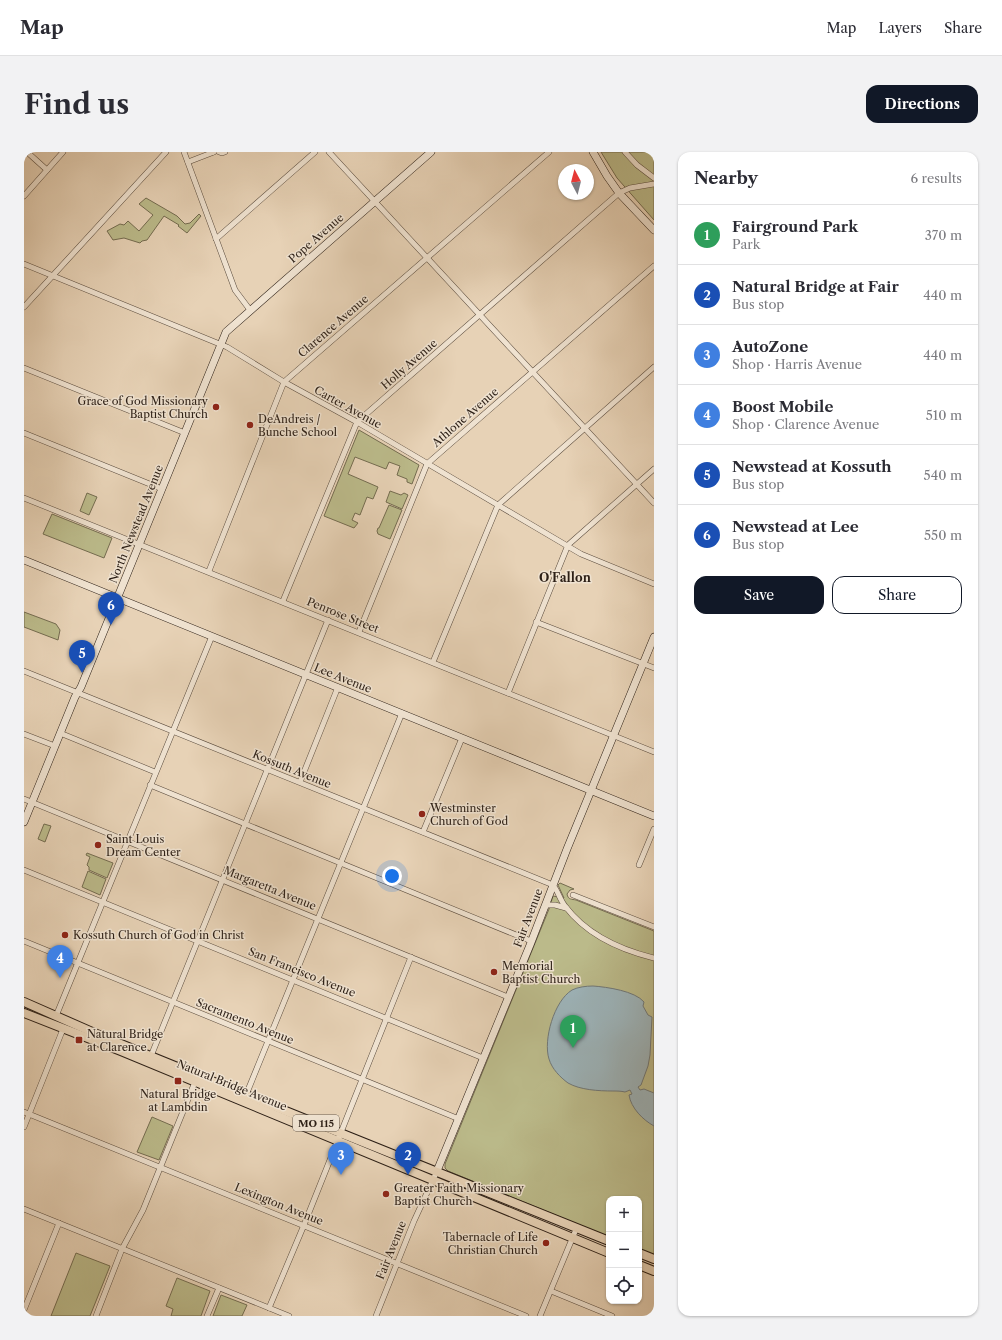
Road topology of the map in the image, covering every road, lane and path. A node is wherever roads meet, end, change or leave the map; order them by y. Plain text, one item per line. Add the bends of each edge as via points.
1 (27, 152) edge
2 (64, 152) edge
3 (166, 152) edge
4 (184, 152) edge
5 (214, 152) edge
6 (219, 152) edge
7 (225, 152) edge
8 (315, 152) edge
9 (329, 152) edge
10 (431, 152) edge
11 (548, 152) edge
12 (593, 152) edge
13 (624, 152) edge
14 (188, 162) junction
15 (47, 170) junction
16 (654, 178) edge
17 (654, 184) edge
18 (619, 193) junction
19 (24, 196) edge
20 (374, 202) junction
21 (654, 230) edge
22 (216, 238) junction
23 (427, 258) junction
24 (24, 264) edge
25 (654, 266) edge
26 (53, 275) junction
27 (24, 307) edge
28 (250, 310) junction
29 (480, 315) junction
30 (221, 344) junction
31 (654, 367) edge
32 (24, 368) edge
33 (532, 372) junction
34 (284, 382) junction
35 (357, 422) junction
36 (584, 428) junction
37 (24, 433) edge
38 (185, 433) junction
39 (427, 464) junction
40 (654, 469) edge
41 (637, 484) junction
42 (162, 489) junction
43 (24, 498) edge
44 (654, 503) edge
45 (498, 504) junction
46 (140, 544) junction
47 (568, 545) junction
48 (24, 560) edge
49 (209, 572) junction
50 (654, 584) edge
51 (118, 598) junction
52 (283, 601) junction
53 (328, 620) junction
54 (536, 622) junction
55 (358, 632) junction
56 (212, 636) junction
57 (654, 637) edge
58 (432, 662) junction
59 (643, 664) junction
60 (654, 668) edge
61 (24, 671) edge
62 (306, 674) junction
63 (338, 687) junction
64 (77, 693) junction
65 (508, 693) junction
66 (402, 714) junction
67 (172, 731) junction
68 (60, 733) junction
69 (24, 734) edge
70 (614, 735) junction
71 (462, 738) junction
72 (55, 746) junction
73 (654, 752) edge
74 (267, 769) junction
75 (155, 772) junction
76 (300, 782) junction
77 (150, 785) junction
78 (591, 790) junction
79 (24, 799) edge
80 (32, 802) junction
81 (363, 808) junction
82 (654, 816) edge
83 (24, 822) edge
84 (244, 824) junction
85 (654, 828) edge
86 (423, 832) junction
87 (127, 841) junction
88 (340, 863) junction
89 (639, 864) dead end
90 (24, 870) edge
91 (222, 879) junction
92 (553, 885) junction
93 (573, 895) dead end
94 (102, 902) junction
95 (545, 905) junction
96 (566, 908) junction
97 (317, 918) junction
98 (654, 927) edge
99 (197, 940) junction
100 (24, 941) edge
101 (531, 941) junction
102 (411, 957) junction
103 (654, 958) edge
104 (77, 963) junction
105 (293, 979) junction
106 (508, 997) junction
107 (24, 1002) edge
108 (172, 1002) junction
109 (24, 1014) edge
110 (56, 1016) junction
111 (387, 1018) junction
112 (63, 1029) junction
113 (268, 1040) junction
114 (151, 1056) junction
115 (483, 1058) junction
116 (362, 1080) junction
117 (195, 1082) junction
118 (246, 1095) junction
119 (27, 1114) edge
120 (459, 1119) junction
121 (24, 1127) edge
122 (338, 1137) junction
123 (377, 1157) junction
124 (161, 1168) junction
125 (437, 1171) junction
126 (432, 1180) junction
127 (489, 1192) junction
128 (24, 1209) edge
129 (59, 1223) junction
130 (304, 1225) junction
131 (577, 1227) junction
132 (572, 1238) junction
133 (606, 1240) edge
134 (606, 1244) edge
135 (122, 1249) junction
136 (606, 1252) edge
137 (642, 1254) edge
138 (654, 1259) edge
139 (397, 1264) junction
140 (642, 1266) edge
141 (654, 1271) edge
142 (219, 1288) junction
143 (551, 1291) junction
144 (269, 1308) junction
145 (24, 1310) edge
146 (278, 1314) edge
147 (96, 1316) edge
148 (208, 1316) edge
149 (289, 1316) edge
150 (376, 1316) edge
151 (526, 1316) edge
152 (540, 1316) edge
153 (612, 1316) edge

1 - 15 street
2 - 15 street
3 - 26 street
4 - 14 street
5 - 14 street
6 - 7 street
8 - 22 street
9 - 20 street
10 - 20 street, Pope Avenue
11 - 23 street, Clarence Avenue
12 - 18 street
13 - 16 street
14 - 22 street
15 - 19 street
17 - 18 street via 630,188
18 - 21 street
18 - 29 street, Holly Avenue
20 - 23 street
20 - 28 street, Pope Avenue
22 - 28 street via 235,290
23 - 29 street
23 - 34 street, Clarence Avenue
24 - 26 street, Carter Avenue
25 - 33 street, Athlone Avenue
26 - 27 street
26 - 30 street, Carter Avenue
28 - 30 street, Pope Avenue via 228,329
29 - 33 street
29 - 35 street, Holly Avenue
30 - 34 street, Carter Avenue
30 - 38 street, North Newstead Avenue
31 - 36 street
32 - 38 street
33 - 36 street
33 - 39 street, Athlone Avenue
34 - 35 street, Carter Avenue
34 - 49 street, Clarence Avenue
35 - 39 street, Carter Avenue
35 - 52 street, Holly Avenue
36 - 41 street
36 - 45 street
37 - 42 street
38 - 42 street, North Newstead Avenue
39 - 45 street, Carter Avenue
39 - 55 street, Athlone Avenue
40 - 41 street
41 - 44 street
41 - 47 street
42 - 46 street, North Newstead Avenue
43 - 46 street, Penrose Street
45 - 47 street, Carter Avenue
45 - 58 street
46 - 49 street, Penrose Street
46 - 51 street, North Newstead Avenue
47 - 50 street, Carter Avenue via 588,557
47 - 54 street
48 - 51 street, Lee Avenue
49 - 52 street, Penrose Street
51 - 56 street, Lee Avenue
51 - 64 street, North Newstead Avenue
52 - 53 street, Penrose Street
53 - 55 street, Penrose Street
53 - 62 street
54 - 59 street
54 - 65 street
55 - 58 street, Penrose Street
56 - 62 street, Lee Avenue
56 - 67 street
57 - 59 street, Fair Avenue
58 - 65 street, Penrose Street
59 - 60 street
59 - 70 street, Fair Avenue
61 - 64 street, Kossuth Avenue
62 - 63 street, Lee Avenue
62 - 74 street
63 - 66 street, Lee Avenue
63 - 76 street
64 - 67 street, Kossuth Avenue
64 - 68 street, North Newstead Avenue
65 - 70 street, Penrose Street
66 - 71 street, Lee Avenue
66 - 81 street
67 - 74 street, Kossuth Avenue
67 - 75 street
68 - 72 street, North Newstead Avenue
68 - 75 street
69 - 72 street
70 - 73 street, Penrose Street
70 - 78 street, Fair Avenue
71 - 78 street, Lee Avenue
71 - 86 street
72 - 80 street, North Newstead Avenue
74 - 76 street, Kossuth Avenue
74 - 84 street
75 - 77 street
76 - 81 street, Kossuth Avenue
77 - 84 street
77 - 87 street
78 - 82 street, Lee Avenue
78 - 92 street, Fair Avenue
79 - 80 street, Margaretta Avenue
80 - 83 street, North Newstead Avenue
80 - 87 street, Margaretta Avenue
81 - 86 street, Kossuth Avenue
81 - 88 street
84 - 88 street
84 - 91 street
85 - 89 street
86 - 92 street, Kossuth Avenue
87 - 91 street, Margaretta Avenue
87 - 94 street
88 - 97 street
88 - 101 street
90 - 94 street, San Francisco Avenue
91 - 97 street, Margaretta Avenue
91 - 99 street
92 - 95 street, Fair Avenue
92 - 96 street
93 - 98 street
94 - 99 street, San Francisco Avenue
94 - 104 street
95 - 96 street
95 - 101 street, Fair Avenue
96 - 103 street via 603,938 637,954
97 - 102 street, Margaretta Avenue
97 - 105 street
99 - 105 street, San Francisco Avenue
99 - 108 street
100 - 104 street, Sacramento Avenue
101 - 106 street, Fair Avenue
102 - 106 street, Margaretta Avenue
102 - 111 street
104 - 108 street, Sacramento Avenue
104 - 110 street
105 - 111 street, San Francisco Avenue
105 - 113 street
106 - 115 street, Fair Avenue
107 - 110 main road, Natural Bridge Avenue / MO 115
108 - 113 street, Sacramento Avenue
108 - 114 street
109 - 112 main road, Natural Bridge Avenue
110 - 114 main road, Natural Bridge Avenue / MO 115
111 - 115 street, San Francisco Avenue
111 - 116 street
112 - 117 main road, Natural Bridge Avenue
112 - 119 street
113 - 116 street, Sacramento Avenue
113 - 118 street
114 - 118 main road, Natural Bridge Avenue / MO 115
115 - 120 street, Fair Avenue
116 - 120 street, Sacramento Avenue
116 - 122 street
117 - 122 main road, Natural Bridge Avenue
117 - 124 street
118 - 122 main road, Natural Bridge Avenue / MO 115
119 - 121 street
119 - 124 street, Lexington Avenue
120 - 125 street, Fair Avenue
122 - 123 main road, Natural Bridge Avenue
122 - 125 main road, Natural Bridge Avenue / MO 115
122 - 130 street
123 - 125 main road via 395,1160 423,1171
123 - 126 main road, Natural Bridge Avenue
124 - 130 street, Lexington Avenue
124 - 135 street via 143,1210
125 - 126 street, Fair Avenue
125 - 127 main road, Natural Bridge Avenue / MO 115
126 - 127 main road via 445,1179
126 - 132 main road, Natural Bridge Avenue
126 - 139 street, Fair Avenue
127 - 131 main road, Natural Bridge Avenue / MO 115
128 - 129 street
129 - 135 street
129 - 145 street
130 - 139 street, Lexington Avenue
130 - 144 street
131 - 132 street
131 - 133 main road, Natural Bridge Avenue / MO 115
132 - 134 main road via 583,1235
132 - 136 main road, Natural Bridge Avenue
132 - 143 street
135 - 142 street
135 - 147 street
137 - 138 main road
139 - 150 street, Fair Avenue
139 - 151 street, Lexington Avenue
140 - 141 main road
142 - 144 street
142 - 148 street
143 - 152 street
143 - 153 street
144 - 146 street
146 - 149 street

